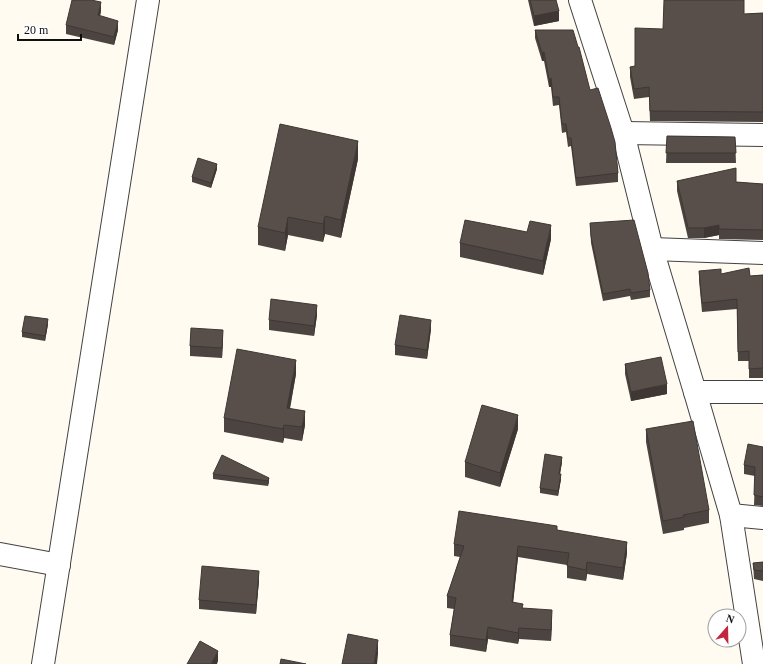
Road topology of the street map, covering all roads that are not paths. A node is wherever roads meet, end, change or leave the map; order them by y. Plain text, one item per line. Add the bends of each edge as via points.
1 (148, 0) edge
2 (580, 0) edge
3 (622, 132) junction
4 (763, 135) edge
5 (652, 249) junction
6 (763, 253) edge
7 (696, 392) junction
8 (763, 392) edge
9 (731, 515) junction
10 (763, 518) edge
11 (0, 554) edge
12 (59, 564) junction
13 (757, 658) edge
14 (43, 664) edge

1 - 12 street
2 - 3 street
3 - 4 street
3 - 5 street
5 - 6 street
5 - 7 street
7 - 8 street
7 - 9 street
9 - 10 street
9 - 13 street
11 - 12 street
12 - 14 street

